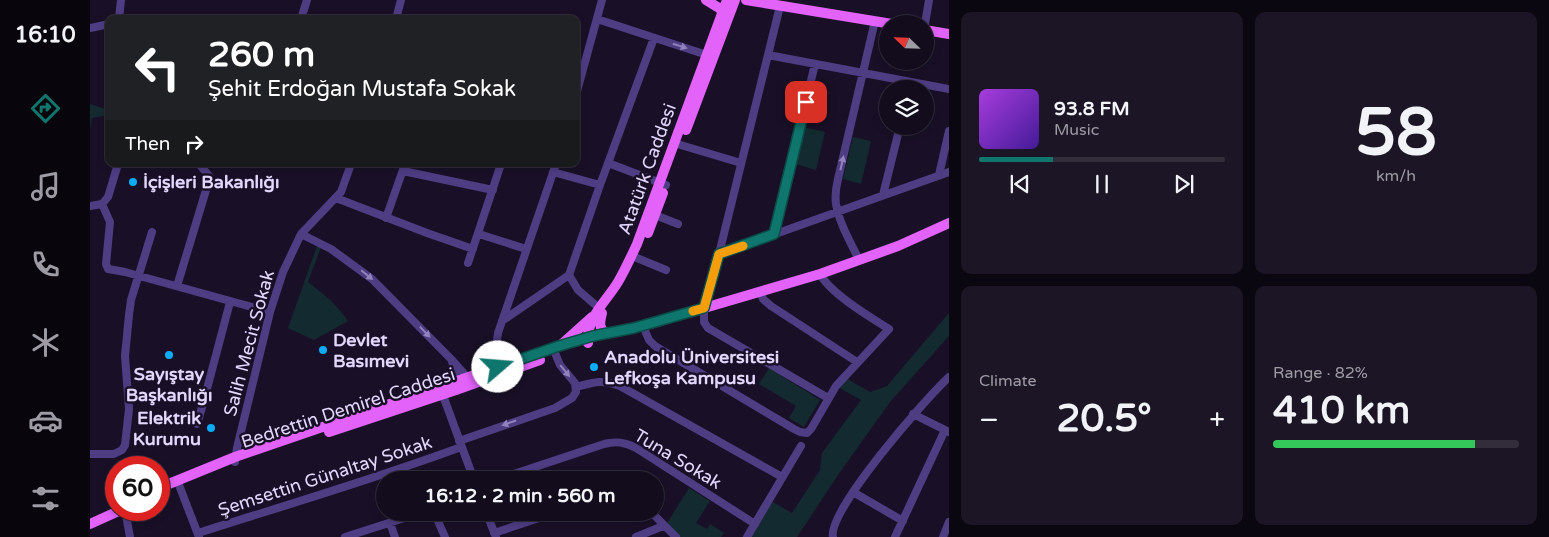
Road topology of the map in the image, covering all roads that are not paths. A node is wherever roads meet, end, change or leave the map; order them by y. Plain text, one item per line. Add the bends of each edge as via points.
1 (121, 0) edge
2 (306, 0) edge
3 (401, 0) edge
4 (602, 0) edge
5 (706, 0) edge
6 (721, 0) edge
7 (728, 0) edge
8 (734, 0) edge
9 (748, 0) edge
10 (929, 0) edge
11 (780, 6) junction
12 (726, 13) junction
13 (119, 15) edge
14 (301, 15) edge
15 (397, 15) edge
16 (926, 15) edge
17 (598, 19) junction
18 (875, 21) junction
19 (879, 22) edge
20 (105, 25) edge
21 (90, 28) edge
22 (934, 32) edge
23 (949, 34) edge
24 (654, 38) junction
25 (706, 55) junction
26 (768, 55) junction
27 (580, 64) edge
28 (815, 64) junction
29 (586, 65) junction
30 (863, 73) junction
31 (890, 80) edge
32 (580, 84) edge
33 (934, 87) edge
34 (949, 89) edge
35 (949, 131) edge
36 (898, 135) edge
37 (677, 145) junction
38 (608, 163) junction
39 (741, 163) junction
40 (117, 167) edge
41 (202, 167) edge
42 (350, 167) edge
43 (404, 167) edge
44 (500, 167) edge
45 (555, 168) edge
46 (949, 172) edge
47 (938, 175) junction
48 (663, 184) junction
49 (600, 185) junction
50 (493, 190) junction
51 (883, 195) junction
52 (336, 198) junction
53 (102, 204) junction
54 (90, 206) edge
55 (838, 211) junction
56 (655, 215) junction
57 (386, 218) junction
58 (949, 223) edge
59 (678, 224) dead end
60 (152, 232) dead end
61 (301, 234) junction
62 (479, 234) junction
63 (774, 234) junction
64 (473, 249) junction
65 (526, 249) junction
66 (719, 254) junction
67 (637, 258) junction
68 (859, 260) junction
69 (468, 263) dead end
70 (666, 270) dead end
71 (820, 274) junction
72 (569, 275) junction
73 (138, 276) junction
74 (177, 286) junction
75 (760, 292) junction
76 (230, 302) junction
77 (704, 308) junction
78 (270, 312) junction
79 (598, 312) junction
80 (502, 321) junction
81 (638, 327) junction
82 (606, 333) junction
83 (590, 340) junction
84 (556, 349) junction
85 (451, 359) junction
86 (857, 362) junction
87 (498, 367) junction
88 (467, 377) junction
89 (948, 379) edge
90 (576, 387) junction
91 (449, 389) junction
92 (828, 398) junction
93 (913, 414) junction
94 (197, 424) dead end
95 (947, 431) edge
96 (460, 444) junction
97 (801, 446) dead end
98 (90, 454) edge
99 (236, 460) junction
100 (470, 471) edge
101 (523, 471) edge
102 (782, 477) junction
103 (170, 484) edge
104 (180, 485) junction
105 (170, 489) edge
106 (853, 492) junction
107 (105, 511) edge
108 (90, 517) edge
109 (105, 518) edge
110 (126, 521) edge
111 (396, 521) edge
112 (438, 521) edge
113 (490, 521) edge
114 (533, 521) edge
115 (659, 521) edge
116 (903, 521) junction
117 (390, 523) junction
118 (90, 524) edge
119 (755, 524) junction
120 (664, 526) junction
121 (948, 526) edge
122 (198, 535) edge
123 (495, 535) edge
124 (130, 537) edge
125 (345, 537) edge
126 (395, 537) edge
127 (445, 537) edge
128 (636, 537) edge
129 (676, 537) edge
130 (748, 537) edge
131 (833, 537) edge
132 (895, 537) edge
133 (943, 537) edge

1 - 13 street
2 - 14 street
3 - 15 street
4 - 17 street
5 - 12 main road
6 - 7 main road
7 - 12 main road, Atatürk Caddesi
8 - 12 main road, Atatürk Caddesi
9 - 11 main road
9 - 12 main road
10 - 16 street
11 - 18 main road
11 - 26 street
12 - 25 main road, Atatürk Caddesi
12 - 37 main road, Atatürk Caddesi
17 - 24 street
17 - 29 street
18 - 19 main road
18 - 30 street
20 - 21 street
22 - 23 main road
24 -> 25 street
24 - 38 street
25 - 37 main road, Atatürk Caddesi
26 - 28 street
26 - 39 street
27 - 29 street
28 - 30 street
28 - 63 street
29 - 32 street
30 - 31 street
55 -> 30 street via 835,197 838,179
33 - 34 street
35 - 47 street
36 - 51 street
37 - 39 street
37 - 48 main road, Atatürk Caddesi
38 - 48 street
38 - 49 street
39 - 66 street
40 - 53 street via 108,197
41 - 74 street via 210,176
42 - 52 street, Salih Mecit Sokak
43 - 50 street
43 - 57 street
44 - 50 street
45 - 49 street
45 - 65 street
46 - 47 street
47 - 51 street
48 - 56 main road, Atatürk Caddesi
48 - 79 main road, Atatürk Caddesi via 628,263
49 - 72 street
50 - 62 street
51 - 55 street
52 - 57 street
52 - 61 street, Salih Mecit Sokak
53 - 54 street
53 - 73 street via 110,222 107,268
55 - 63 street
55 - 68 street
56 - 59 street
56 - 67 main road, Atatürk Caddesi
57 - 64 street
58 - 68 main road, Bedrettin Demirel Caddesi
60 - 73 street
61 - 78 street, Salih Mecit Sokak via 283,272
61 -> 85 street via 330,249 372,279
62 - 64 street
62 - 65 street
63 - 66 street
64 - 69 street
65 - 80 street
66 - 77 street
67 - 70 street
67 - 79 main road, Atatürk Caddesi via 620,292
68 - 71 main road, Bedrettin Demirel Caddesi
71 - 75 main road, Bedrettin Demirel Caddesi
71 - 86 street via 855,307 890,329
72 - 79 street
72 - 80 street
73 - 74 street
73 - 98 street via 131,300 125,356 129,409 126,444 114,454
74 - 76 street
75 - 77 main road, Bedrettin Demirel Caddesi
75 - 86 street via 771,306
76 - 78 street
76 - 94 street
77 - 81 main road, Bedrettin Demirel Caddesi
77 - 92 street via 704,322 708,328
78 - 99 street, Salih Mecit Sokak
79 - 82 main road via 600,326
79 - 83 main road, Atatürk Caddesi via 590,326
79 - 84 main road
80 - 87 street via 496,347
81 - 82 main road, Bedrettin Demirel Caddesi
81 - 83 main road, Bedrettin Demirel Caddesi via 609,338
81 - 92 street via 655,346 800,432 807,433
82 - 83 main road, Bedrettin Demirel Caddesi
83 - 84 main road, Bedrettin Demirel Caddesi
84 - 87 main road, Bedrettin Demirel Caddesi
84 -> 90 street via 560,366
84 - 91 main road, Bedrettin Demirel Caddesi
85 - 88 street
85 - 91 street
86 - 92 street
87 - 88 main road, Bedrettin Demirel Caddesi
88 - 91 main road, Bedrettin Demirel Caddesi
89 - 93 street
90 -> 96 street, Şemsettin Günaltay Sokak via 572,398 555,408
90 - 102 street via 604,381 620,386
91 - 96 street via 448,412
91 - 99 main road, Bedrettin Demirel Caddesi
93 - 95 street
93 - 106 street
95 - 116 street
96 - 100 street
96 - 122 street, Şemsettin Günaltay Sokak via 398,470
97 - 102 street
99 - 103 main road, Bedrettin Demirel Caddesi
99 - 104 main road, Bedrettin Demirel Caddesi
101 - 119 street, Tuna Sokak via 604,444 623,442
102 - 119 street
104 - 105 main road, Bedrettin Demirel Caddesi
104 - 122 street
106 - 116 street
106 - 131 street via 834,526
107 - 108 main road
109 - 118 main road
110 - 124 street
111 - 117 street
112 - 127 street
113 - 123 street
114 - 123 street
115 - 120 street
116 - 132 street
117 - 125 street
117 - 126 street
119 - 130 street
120 - 128 street
120 - 129 street
121 - 133 street

